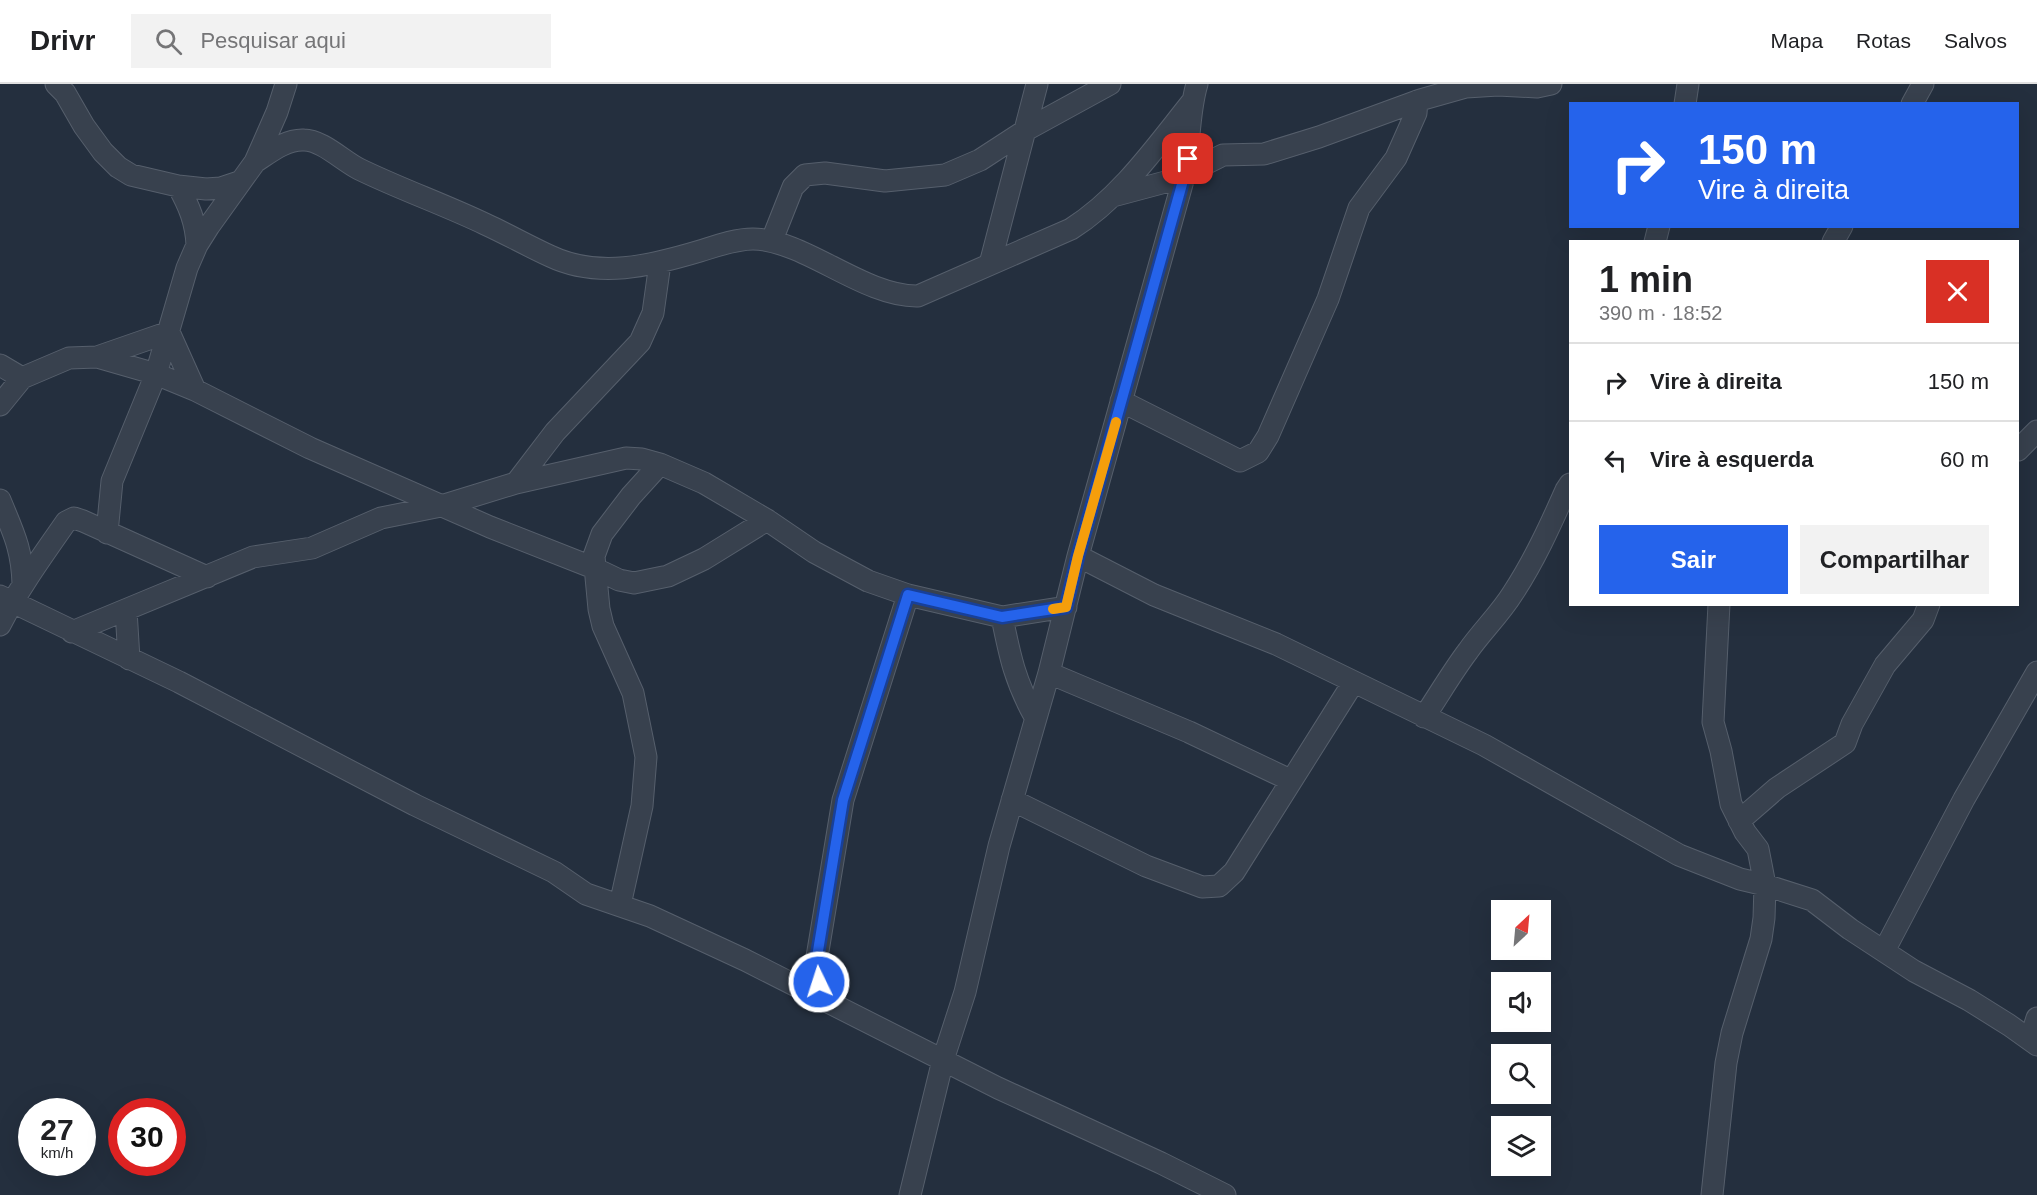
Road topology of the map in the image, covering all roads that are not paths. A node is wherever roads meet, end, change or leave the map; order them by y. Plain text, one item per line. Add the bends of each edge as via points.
1 (56, 84) edge
2 (286, 84) edge
3 (1037, 84) edge
4 (1110, 84) edge
5 (1438, 84) edge
6 (1551, 84) edge
7 (1688, 84) edge
8 (1923, 84) edge
9 (1194, 93) edge
10 (1419, 100) junction
11 (1685, 102) edge
12 (1913, 102) edge
13 (1026, 130) junction
14 (255, 162) junction
15 (1184, 177) junction
16 (239, 182) junction
17 (178, 186) junction
18 (1113, 196) junction
19 (772, 240) junction
20 (197, 244) junction
21 (660, 263) junction
22 (990, 264) junction
23 (169, 332) junction
24 (97, 357) junction
25 (0, 365) edge
26 (156, 374) junction
27 (22, 378) junction
28 (195, 390) junction
29 (1121, 401) junction
30 (0, 405) edge
31 (2037, 431) edge
32 (2019, 449) edge
33 (660, 464) junction
34 (516, 483) junction
35 (1569, 486) edge
36 (0, 500) edge
37 (441, 506) junction
38 (767, 520) junction
39 (108, 532) junction
40 (1078, 556) junction
41 (594, 568) junction
42 (207, 577) junction
43 (12, 594) edge
44 (908, 595) junction
45 (1719, 606) edge
46 (1928, 606) edge
47 (1066, 607) junction
48 (126, 610) junction
49 (1002, 617) junction
50 (0, 625) edge
51 (72, 632) junction
52 (129, 659) junction
53 (1049, 673) junction
54 (1353, 683) junction
55 (2035, 685) edge
56 (1035, 717) junction
57 (1424, 717) junction
58 (1290, 780) junction
59 (1012, 800) junction
60 (1739, 821) junction
61 (1765, 885) junction
62 (620, 905) junction
63 (1884, 951) junction
64 (822, 998) junction
65 (2037, 1018) edge
66 (2033, 1042) edge
67 (944, 1060) junction
68 (910, 1195) edge
69 (1225, 1195) edge
70 (1712, 1195) edge

1 - 17 street via 118,167 131,175
2 - 14 street
3 - 13 street
4 - 13 street
5 - 10 street
6 - 10 street via 1466,87
7 - 11 street
8 - 12 street
9 - 15 street
9 - 18 street
10 - 15 street via 1264,154 1223,155
10 - 29 street via 1396,158 1359,208 1328,299 1258,453 1239,460
13 - 19 street via 980,160 945,175 885,182 825,173 805,175 793,187
13 - 22 street
14 - 16 street
14 - 21 street via 290,142 317,142 371,175 577,267 601,270
15 - 18 street
15 - 29 street
16 - 17 street via 206,189
16 - 20 street
17 - 20 street via 197,228
18 - 22 street via 1071,229
19 - 21 street via 751,238
19 - 22 street via 905,297 918,296
20 - 23 street
21 - 34 street via 653,313 640,342 555,432
23 - 24 street
23 - 26 street
23 - 28 street
24 - 26 street
24 - 27 street via 69,358
25 - 27 street
26 - 28 street
26 - 39 street via 112,481
27 - 30 street
28 - 37 street via 310,448
29 - 40 street
31 - 32 street
33 - 34 street via 626,458
33 - 38 street via 704,483
33 - 41 street via 602,534
34 - 37 street
35 - 57 street via 1546,537 1513,593 1465,654
36 - 43 street via 23,564
37 - 41 street
37 - 42 street via 381,518 312,548 253,557
38 - 41 street via 668,576 634,583
38 - 44 street via 814,552 868,581
39 - 42 street
39 - 43 street via 83,520 74,518 66,522
40 - 47 street
40 - 54 street via 1154,595 1276,644
41 - 62 street via 603,626 633,693 646,758 642,806
42 - 48 street
43 - 50 street
43 - 51 street
44 - 49 street
44 - 64 street via 843,800 817,957
45 - 60 street via 1713,722 1731,804
46 - 60 street via 1923,620 1885,665 1845,743 1777,788
47 - 49 street
47 - 53 street
48 - 51 street
48 - 52 street
49 - 56 street via 1013,669
51 - 52 street
52 - 62 street via 554,872 586,894
53 - 56 street
53 - 58 street
54 - 57 street
54 - 58 street
55 - 63 street via 1964,800
56 - 59 street
57 - 61 street via 1484,745 1679,855
58 - 59 street via 1234,872 1219,886 1202,887 1146,866
59 - 67 street via 965,992
60 - 61 street via 1758,849
61 - 63 street via 1812,900
61 - 70 street via 1761,939 1726,1063
62 - 64 street
63 - 66 street via 1970,1000
64 - 67 street
65 - 66 street
67 - 68 street
67 - 69 street

